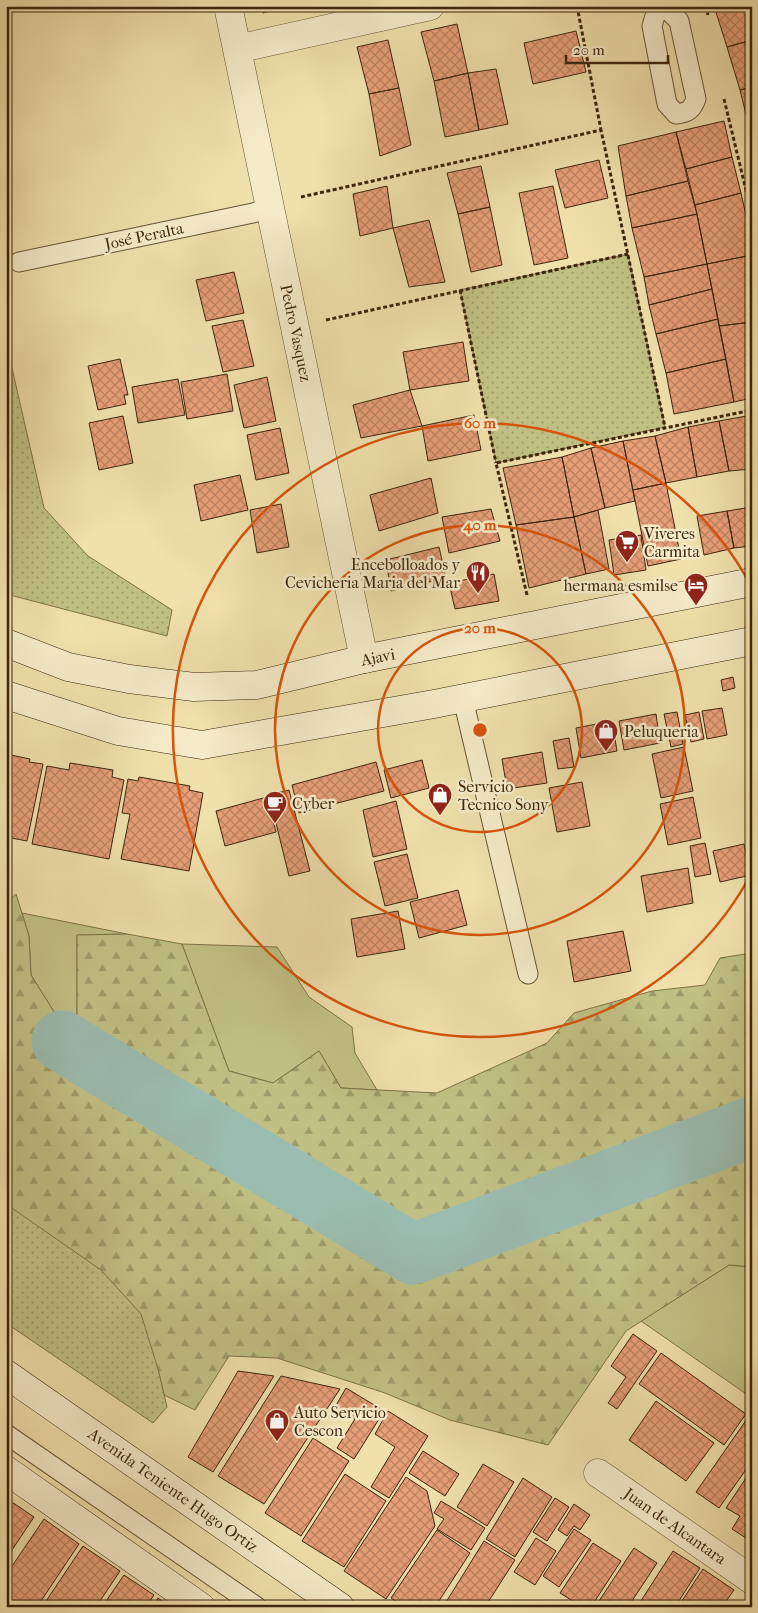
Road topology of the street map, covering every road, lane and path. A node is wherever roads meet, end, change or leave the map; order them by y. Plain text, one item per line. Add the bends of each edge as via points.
1 (228, 6) edge
2 (430, 6) edge
3 (578, 6) edge
4 (658, 6) edge
5 (664, 6) edge
6 (706, 6) edge
7 (710, 25) dead end
8 (237, 49) junction
9 (722, 89) dead end
10 (601, 130) junction
11 (299, 198) dead end
12 (270, 208) junction
13 (752, 215) edge
14 (628, 254) junction
15 (19, 262) dead end
16 (460, 290) junction
17 (326, 320) dead end
18 (752, 410) edge
19 (665, 427) junction
20 (496, 463) junction
21 (752, 582) edge
22 (527, 598) dead end
23 (752, 641) edge
24 (9, 642) edge
25 (364, 659) junction
26 (8, 696) edge
27 (463, 699) junction
28 (528, 974) dead end
29 (6, 1374) edge
30 (6, 1434) edge
31 (6, 1470) edge
32 (598, 1473) dead end
33 (752, 1580) edge
34 (201, 1607) edge
35 (257, 1607) edge
36 (340, 1607) edge

1 - 8 street, Pedro Vasquez
2 - 8 street
3 - 10 path
4 - 5 lane via 652,26 666,104 676,114 685,113 696,99 679,21
6 - 7 path
8 - 12 street, Pedro Vasquez
9 - 13 path
10 - 11 path
10 - 14 path
12 - 15 lane, José Peralta
12 - 25 street, Pedro Vasquez
14 - 16 path
14 - 19 path
16 - 17 path
16 - 20 path
18 - 19 path
19 - 20 path
20 - 22 path
21 - 25 street, Ajavi
23 - 27 street
24 - 25 street, Ajavi via 68,667 194,687 257,685
26 - 27 street via 118,731 202,745
27 - 28 lane
29 - 36 street, Avenida Teniente Hugo Ortiz
30 - 35 lane
31 - 34 street
32 - 33 street, Juan de Alcantara

